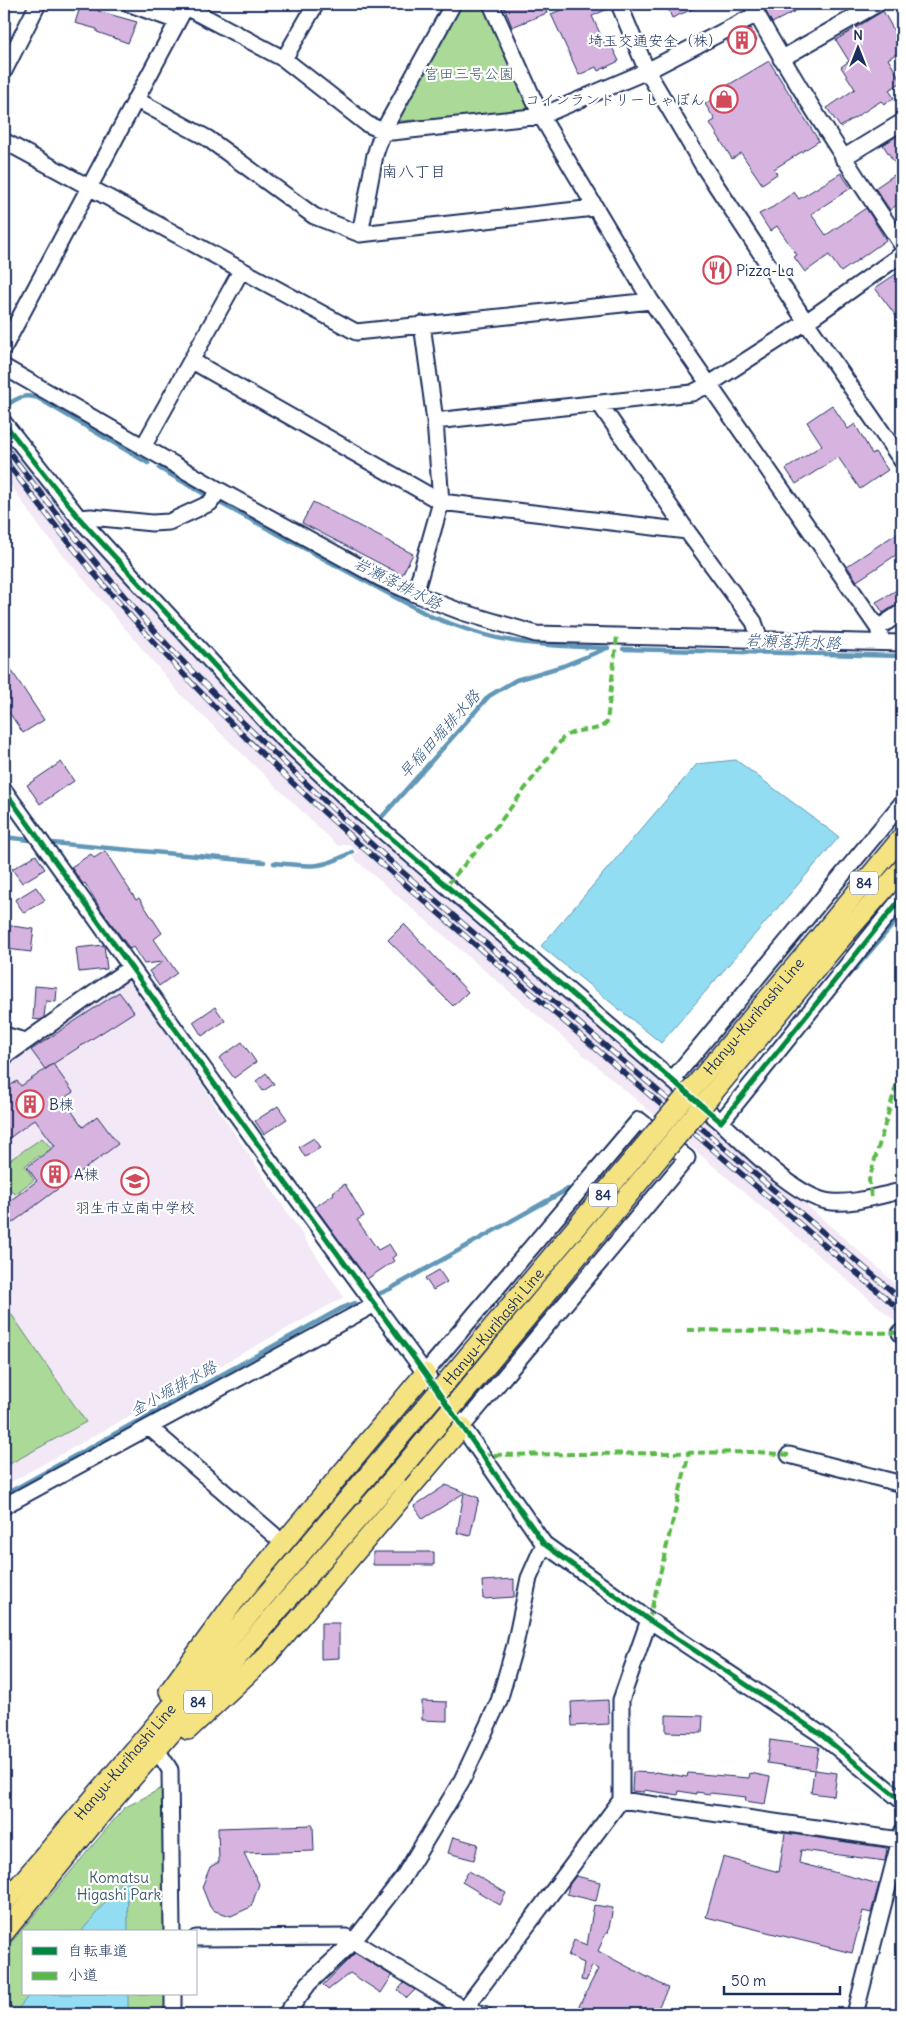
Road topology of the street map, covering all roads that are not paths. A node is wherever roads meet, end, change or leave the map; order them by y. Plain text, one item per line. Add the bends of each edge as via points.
1 (38, 4) edge
2 (130, 4) edge
3 (316, 4) edge
4 (453, 4) edge
5 (491, 4) edge
6 (619, 4) edge
7 (877, 4) edge
8 (186, 5) edge
9 (754, 9) edge
10 (177, 21) junction
11 (284, 59) junction
12 (781, 59) junction
13 (4, 71) edge
14 (647, 71) junction
15 (135, 99) junction
16 (541, 116) junction
17 (902, 122) edge
18 (383, 131) junction
19 (4, 142) edge
20 (843, 158) junction
21 (88, 189) junction
22 (594, 208) junction
23 (360, 234) junction
24 (902, 245) edge
25 (902, 254) edge
26 (241, 271) junction
27 (651, 301) junction
28 (806, 322) junction
29 (422, 324) junction
30 (4, 347) edge
31 (192, 361) junction
32 (4, 367) edge
33 (708, 385) junction
34 (598, 403) junction
35 (435, 421) junction
36 (4, 423) edge
37 (144, 447) junction
38 (902, 461) edge
39 (219, 490) junction
40 (441, 502) junction
41 (79, 518) junction
42 (687, 531) junction
43 (415, 594) junction
44 (902, 612) edge
45 (880, 635) junction
46 (760, 640) junction
47 (902, 643) edge
48 (4, 790) edge
49 (902, 803) edge
50 (902, 837) edge
51 (902, 869) edge
52 (902, 897) edge
53 (833, 935) junction
54 (131, 967) junction
55 (4, 1034) edge
56 (25, 1041) junction
57 (4, 1057) edge
58 (672, 1080) junction
59 (721, 1122) junction
60 (902, 1194) edge
61 (375, 1304) junction
62 (425, 1373) junction
63 (149, 1427) junction
64 (462, 1427) junction
65 (788, 1455) dead end
66 (902, 1484) edge
67 (4, 1506) edge
68 (274, 1535) dead end
69 (544, 1544) junction
70 (649, 1620) junction
71 (160, 1756) junction
72 (622, 1800) junction
73 (902, 1801) edge
74 (98, 1805) junction
75 (901, 1835) edge
76 (4, 1903) edge
77 (172, 1930) edge
78 (4, 1932) edge
79 (198, 1938) edge
80 (353, 1942) junction
81 (173, 1996) edge
82 (462, 2012) edge
83 (173, 2014) edge
84 (286, 2014) edge
85 (484, 2014) edge
86 (854, 2014) edge

1 - 13 street
2 - 10 street
3 - 11 street
4 - 18 street
5 - 16 street
6 - 14 street
7 - 12 street
8 - 10 street
8 - 11 street
9 - 12 street
9 - 14 street
10 - 15 street
11 - 18 street via 367,124
12 - 20 street
14 - 16 street
14 - 28 street via 702,164
15 - 21 street
15 - 23 street via 207,138 314,216
16 - 18 street via 401,132
16 - 22 street
17 - 20 street
18 - 23 street via 375,155
19 - 21 street
20 - 24 street
21 - 26 street
21 - 30 street
22 - 23 street
22 - 27 street
25 - 28 street
26 - 29 street via 356,332
26 - 31 street
27 - 29 street
27 - 33 street
28 - 33 street
28 - 38 street
29 - 35 street
31 - 37 street
31 - 40 street
32 - 37 street
33 - 34 street via 692,393
33 - 45 street
34 - 35 street
34 - 42 street
35 - 40 street
36 - 41 street
37 - 39 street
39 - 41 street via 210,503 169,522
39 - 43 street
40 - 42 street
40 - 43 street
41 - 58 street via 273,729 355,807
42 - 46 street via 754,622
43 - 46 street via 536,634
44 - 45 street
45 - 46 street
45 - 47 street
48 - 54 street
49 - 58 street
50 - 53 main road, Hanyu-Kurihashi Line / 84
51 - 53 main road, Hanyu-Kurihashi Line / 84
52 - 59 street
53 - 74 main road, Hanyu-Kurihashi Line / 84, bridge via 380,1461
53 - 74 main road, Hanyu-Kurihashi Line / 84, bridge via 397,1474
54 - 56 street
54 - 61 street
55 - 56 street
56 - 57 street
58 - 59 street
59 - 60 street via 794,1188 818,1200 846,1202 898,1192
61 - 62 street
61 - 63 street
62 - 64 street
62 - 64 street via 639,1120 687,1158
62 - 74 main road via 234,1602
63 - 67 street
63 - 68 street
64 - 69 street
64 - 71 main road via 268,1655
65 - 66 street
69 - 70 street
69 - 80 street via 529,1578 499,1702 466,1771 404,1876
70 - 72 street via 621,1700
70 - 73 street via 819,1733
71 - 74 main road
71 - 77 street via 170,1770
72 - 75 street
72 - 82 street
74 - 76 main road, Hanyu-Kurihashi Line / 84
74 - 78 main road, Hanyu-Kurihashi Line / 84
75 - 86 street
79 - 80 street via 346,1936
80 - 82 street
80 - 84 street via 309,1983
81 - 83 street
82 - 85 street

